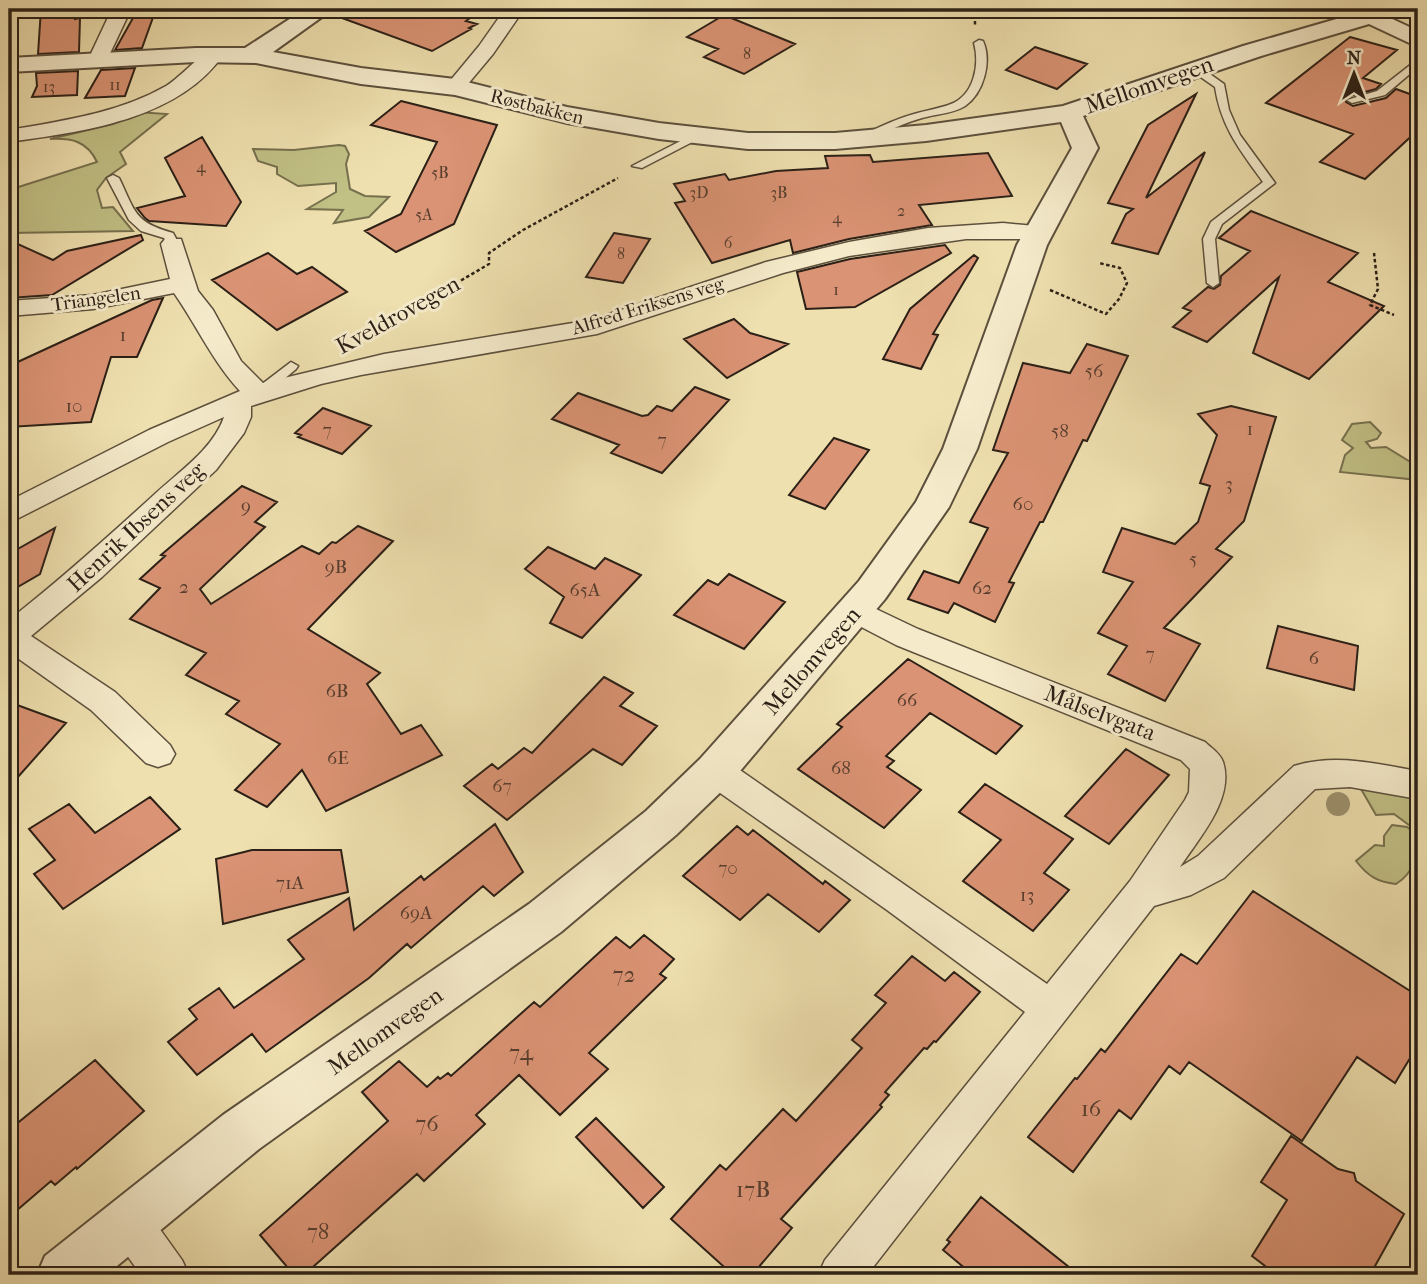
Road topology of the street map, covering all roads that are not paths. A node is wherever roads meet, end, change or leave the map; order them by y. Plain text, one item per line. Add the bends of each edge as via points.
1 (121, 9) edge
2 (321, 9) edge
3 (514, 9) edge
4 (1383, 12) edge
5 (1418, 40) edge
6 (979, 43) dead end
7 (213, 55) junction
8 (250, 56) junction
9 (98, 60) junction
10 (1418, 62) edge
11 (9, 65) edge
12 (1196, 69) junction
13 (455, 87) junction
14 (1352, 100) dead end
15 (1067, 113) junction
16 (9, 136) edge
17 (696, 136) junction
18 (864, 138) junction
19 (638, 166) road end
20 (113, 178) dead end
21 (1038, 232) junction
22 (173, 244) joint
23 (1213, 283) dead end
24 (182, 284) junction
25 (9, 308) edge
26 (291, 366) dead end
27 (247, 398) junction
28 (9, 513) edge
29 (855, 610) junction
30 (10, 637) edge
31 (158, 754) dead end
32 (715, 771) junction
33 (1418, 785) edge
34 (1143, 892) junction
35 (1049, 1007) junction
36 (129, 1222) junction
37 (64, 1275) edge
38 (167, 1275) edge
39 (840, 1275) edge

1 - 9 street
2 - 8 street
3 - 13 street
4 - 5 street
4 - 12 street, Mellomvegen
6 - 18 lane via 984,57 971,93 962,103
7 - 8 street, Røstbakken
7 - 9 street, Røstbakken
7 - 16 street via 190,80 127,110 90,122
8 - 13 street, Røstbakken
9 - 11 street, Røstbakken
10 - 14 lane via 1381,93
12 - 15 street, Mellomvegen
12 - 23 lane via 1220,86 1235,135 1269,183 1217,222 1209,239
13 - 17 street, Røstbakken via 567,116
15 - 18 street, Røstbakken
15 - 21 street, Mellomvegen via 1085,148
17 - 18 street, Røstbakken via 784,142
17 - 19 lane
20 - 22 lane via 133,218 145,229 169,236
21 - 27 street, Alfred Eriksens veg via 967,230 854,249 741,278 595,327 376,364
21 - 29 street, Mellomvegen via 941,491
22 - 24 street
24 - 25 street, Triangelen via 93,302
24 - 27 street
26 - 27 lane
27 - 28 street via 131,450
27 - 30 street, Henrik Ibsens veg via 213,454 90,572
29 - 32 street, Mellomvegen
29 - 34 street, Målselvgata via 906,637 1202,757 1207,764 1206,792 1192,822
30 - 31 street, Henrik Ibsens veg via 103,701
32 - 35 street
32 - 36 street, Mellomvegen via 661,823 545,918 284,1100
33 - 34 street via 1350,774 1306,776 1211,867 1193,879
34 - 35 street, Målselvgata
35 - 39 street, Målselvgata
36 - 37 street, Mellomvegen
36 - 38 street

